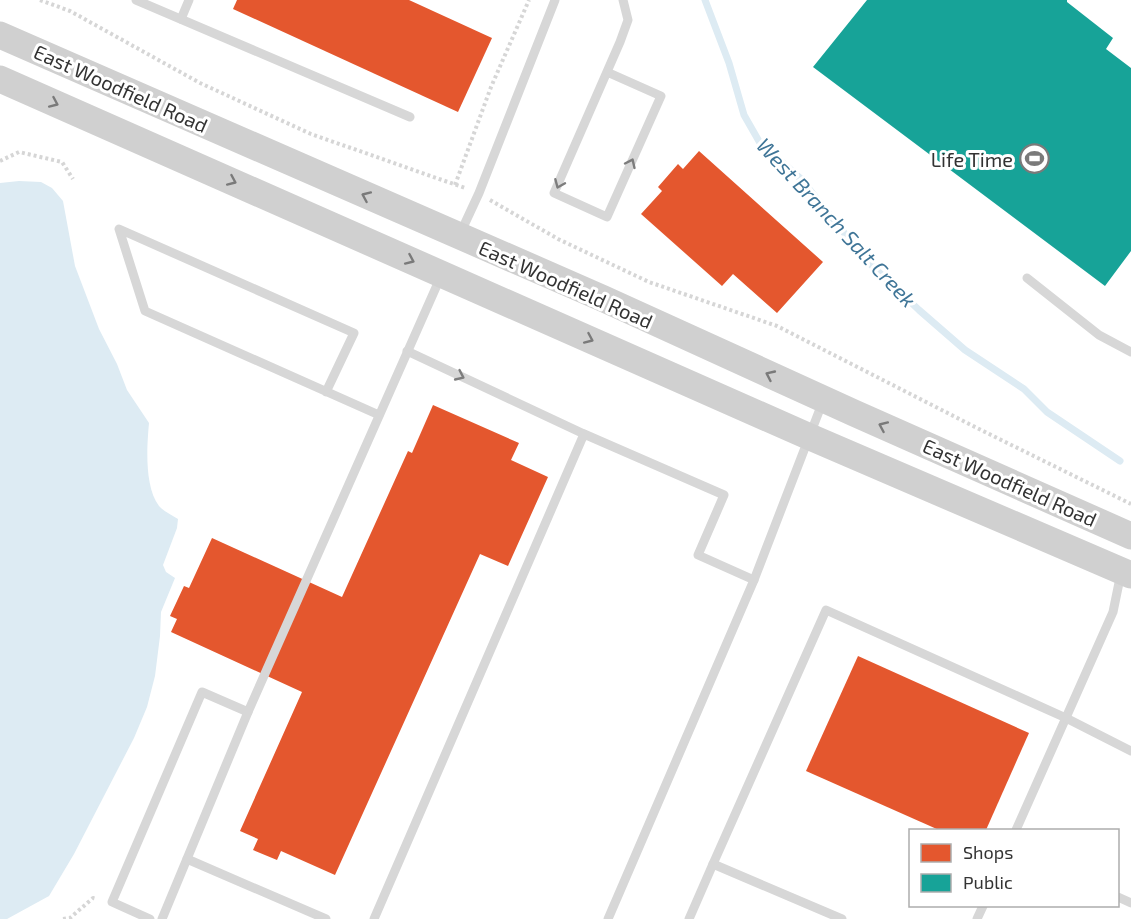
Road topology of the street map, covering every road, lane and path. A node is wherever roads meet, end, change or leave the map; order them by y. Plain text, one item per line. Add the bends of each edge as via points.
1 (40, 0) edge
2 (136, 0) edge
3 (189, 0) edge
4 (529, 0) edge
5 (555, 0) edge
6 (623, 0) edge
7 (181, 20) junction
8 (0, 35) edge
9 (607, 72) junction
10 (0, 79) edge
11 (410, 117) dead end
12 (0, 161) edge
13 (74, 179) dead end
14 (455, 185) junction
15 (479, 193) junction
16 (459, 236) junction
17 (442, 274) junction
18 (1027, 278) dead end
19 (407, 351) junction
20 (1131, 352) edge
21 (326, 392) junction
22 (824, 399) junction
23 (379, 415) junction
24 (584, 434) junction
25 (810, 437) junction
26 (1131, 504) edge
27 (1131, 536) edge
28 (1126, 573) edge
29 (754, 580) junction
30 (248, 712) junction
31 (1066, 718) junction
32 (1131, 751) edge
33 (1017, 829) edge
34 (186, 859) junction
35 (713, 864) junction
36 (112, 902) junction
37 (63, 919) edge
38 (150, 919) edge
39 (162, 919) edge
40 (326, 919) edge
41 (374, 919) edge
42 (608, 919) edge
43 (689, 919) edge
44 (842, 919) edge

1 - 14 path via 70,11 200,83 311,134
2 - 7 lane
3 - 7 lane
4 - 14 path
5 - 15 lane
6 - 9 lane via 628,20
7 - 11 lane
16 -> 8 street, East Woodfield Road
9 -> 9 lane via 555,194 606,217 662,96
10 -> 17 street, East Woodfield Road
12 - 13 path via 19,152 62,162
14 - 15 path
15 - 16 lane
15 - 26 path via 558,239 649,282 777,326
22 -> 16 street, East Woodfield Road
17 - 19 lane
17 -> 25 street, East Woodfield Road
18 - 20 lane via 1099,335
19 - 23 lane
19 -> 24 lane
21 - 21 lane via 145,311 119,229 354,333
21 - 23 lane
22 - 25 lane
27 -> 22 street, East Woodfield Road
23 - 30 lane
24 - 29 lane via 724,495 698,555
24 - 41 lane
25 - 28 street, East Woodfield Road
25 - 29 lane
28 - 31 lane
29 - 42 lane
30 - 34 lane
30 - 36 lane via 202,692
31 - 32 lane
31 - 33 lane
31 - 35 lane via 826,610
34 - 39 lane
34 - 40 lane
35 - 43 lane
35 - 44 lane
36 - 37 path via 93,898 70,918
36 - 38 lane

